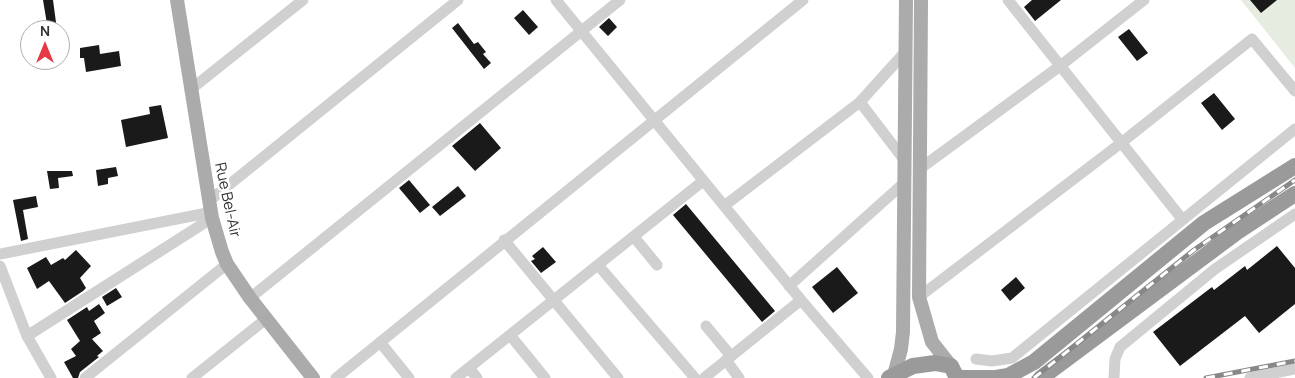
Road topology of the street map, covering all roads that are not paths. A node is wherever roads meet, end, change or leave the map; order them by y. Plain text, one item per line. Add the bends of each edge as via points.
1 (176, 0) edge
2 (303, 0) edge
3 (458, 0) edge
4 (556, 0) edge
5 (620, 0) edge
6 (802, 0) edge
7 (906, 0) edge
8 (921, 0) edge
9 (1008, 0) edge
10 (1144, 0) edge
11 (581, 31) junction
12 (906, 51) junction
13 (1060, 66) junction
14 (190, 90) junction
15 (1295, 91) edge
16 (860, 102) junction
17 (653, 120) junction
18 (1295, 129) edge
19 (1121, 143) junction
20 (906, 161) junction
21 (1295, 166) edge
22 (921, 168) junction
23 (703, 181) junction
24 (905, 182) junction
25 (1295, 194) edge
26 (724, 206) junction
27 (211, 211) junction
28 (1295, 214) edge
29 (1182, 219) junction
30 (634, 237) junction
31 (504, 240) junction
32 (0, 254) edge
33 (227, 264) junction
34 (598, 265) junction
35 (657, 265) dead end
36 (0, 266) edge
37 (789, 286) junction
38 (250, 298) junction
39 (919, 298) junction
40 (554, 300) junction
41 (801, 300) junction
42 (266, 319) junction
43 (706, 326) dead end
44 (510, 335) junction
45 (27, 336) junction
46 (380, 342) junction
47 (729, 358) junction
48 (976, 359) dead end
49 (469, 368) junction
50 (1295, 369) edge
51 (955, 374) edge
52 (891, 377) edge
53 (51, 378) edge
54 (85, 378) edge
55 (192, 378) edge
56 (313, 378) edge
57 (336, 378) edge
58 (409, 378) edge
59 (456, 378) edge
60 (477, 378) edge
61 (545, 378) edge
62 (618, 378) edge
63 (695, 378) edge
64 (704, 378) edge
65 (739, 378) edge
66 (868, 378) edge
67 (994, 378) edge
68 (1041, 378) edge
69 (1114, 378) edge
70 (1250, 378) edge

1 - 14 main road, Rue Bel-Air
2 - 14 street
3 - 27 street
4 - 11 street
5 - 11 street
6 - 17 street
7 - 12 main road
8 - 22 main road
9 - 13 street
10 - 13 street
11 - 17 street
11 - 38 street
12 - 16 street
12 - 20 main road
13 - 19 street
13 - 22 street
14 - 27 main road, Rue Bel-Air
15 - 19 street via 1252,39
16 - 20 street
16 - 26 street
17 - 23 street
17 - 31 street
18 - 29 street
19 - 29 street
19 - 39 street
20 - 24 main road
21 - 67 highway via 1204,223 1020,371
22 - 39 main road
23 - 26 street
23 - 30 street
24 - 37 street
24 - 52 main road via 902,349
25 - 68 highway via 1237,232
26 - 37 street
27 - 32 street
27 - 33 main road, Rue Bel-Air
27 - 45 street
28 - 69 street via 1215,269 1120,347 1115,359
29 - 48 street via 1012,358
30 - 34 street
30 - 35 street
31 - 40 street
31 - 46 street
33 - 38 main road, Rue Bel-Air
33 - 54 street
34 - 40 street
34 - 63 street
36 - 45 street
37 - 41 street
38 - 42 main road, Rue Bel-Air
39 - 51 main road via 932,342
40 - 44 street
40 - 62 street
41 - 47 street
41 - 66 street
42 - 55 street
42 - 56 main road, Rue Bel-Air
43 - 47 street
44 - 49 street
44 - 61 street
45 - 53 street
46 - 57 street
46 - 58 street
47 - 64 street
47 - 65 street
49 - 59 street
49 - 60 street
50 - 70 street
51 - 52 highway via 923,364
51 - 67 highway

